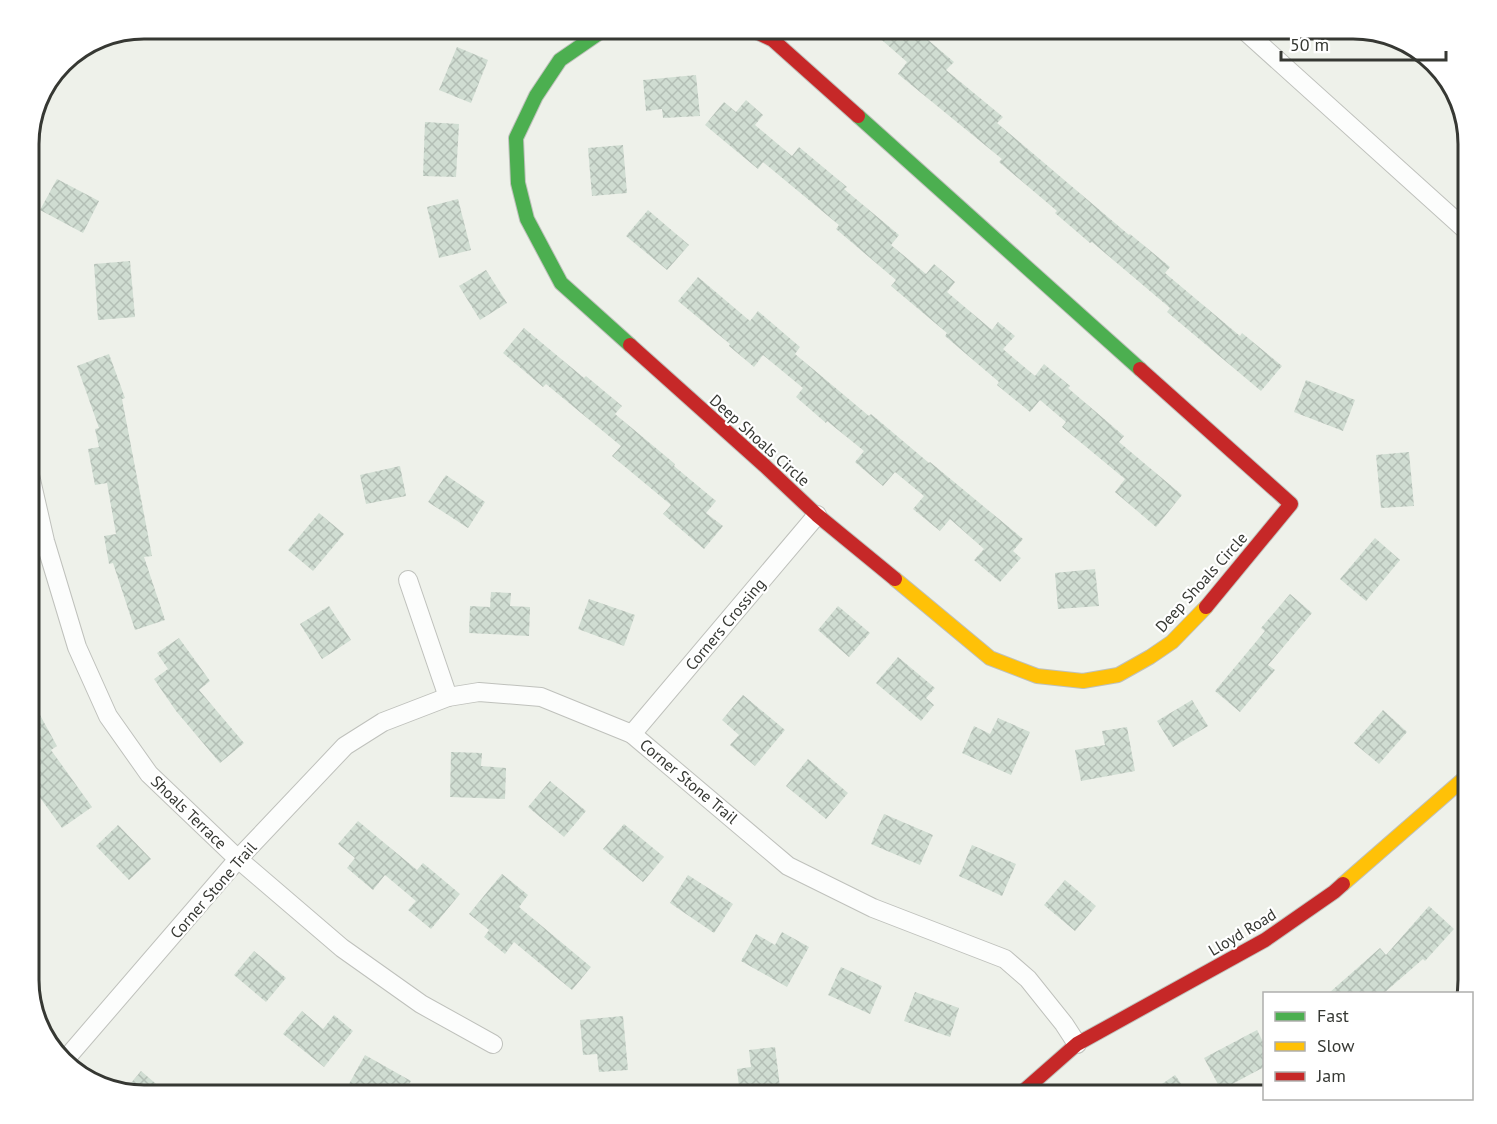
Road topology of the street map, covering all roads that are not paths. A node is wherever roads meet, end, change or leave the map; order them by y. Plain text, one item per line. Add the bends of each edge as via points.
1 (590, 39) edge
2 (771, 39) edge
3 (1255, 39) edge
4 (1458, 223) edge
5 (39, 515) edge
6 (817, 515) junction
7 (408, 580) dead end
8 (448, 697) junction
9 (632, 734) junction
10 (1458, 784) edge
11 (238, 859) junction
12 (493, 1044) dead end
13 (1077, 1044) junction
14 (70, 1054) edge
15 (1030, 1085) edge

1 - 6 street, Deep Shoals Circle via 560,60 536,96 516,138 518,183 527,219 561,283
2 - 6 street, Deep Shoals Circle via 1292,504 1172,642 1118,675 1083,681 1037,676 990,658
3 - 4 street
5 - 11 street, Shoals Terrace via 77,647 108,716 148,774
6 - 9 street, Corners Crossing
7 - 8 street
8 - 9 street, Corner Stone Trail via 478,692 541,697
8 - 11 street, Corner Stone Trail via 383,722 345,747
9 - 13 street, Corner Stone Trail via 789,866 873,908 1005,959 1028,979
10 - 13 street, Lloyd Road via 1334,892 1265,940
11 - 12 street, Shoals Terrace via 342,948 421,1004
11 - 14 street, Corner Stone Trail
13 - 15 street, Lloyd Road

